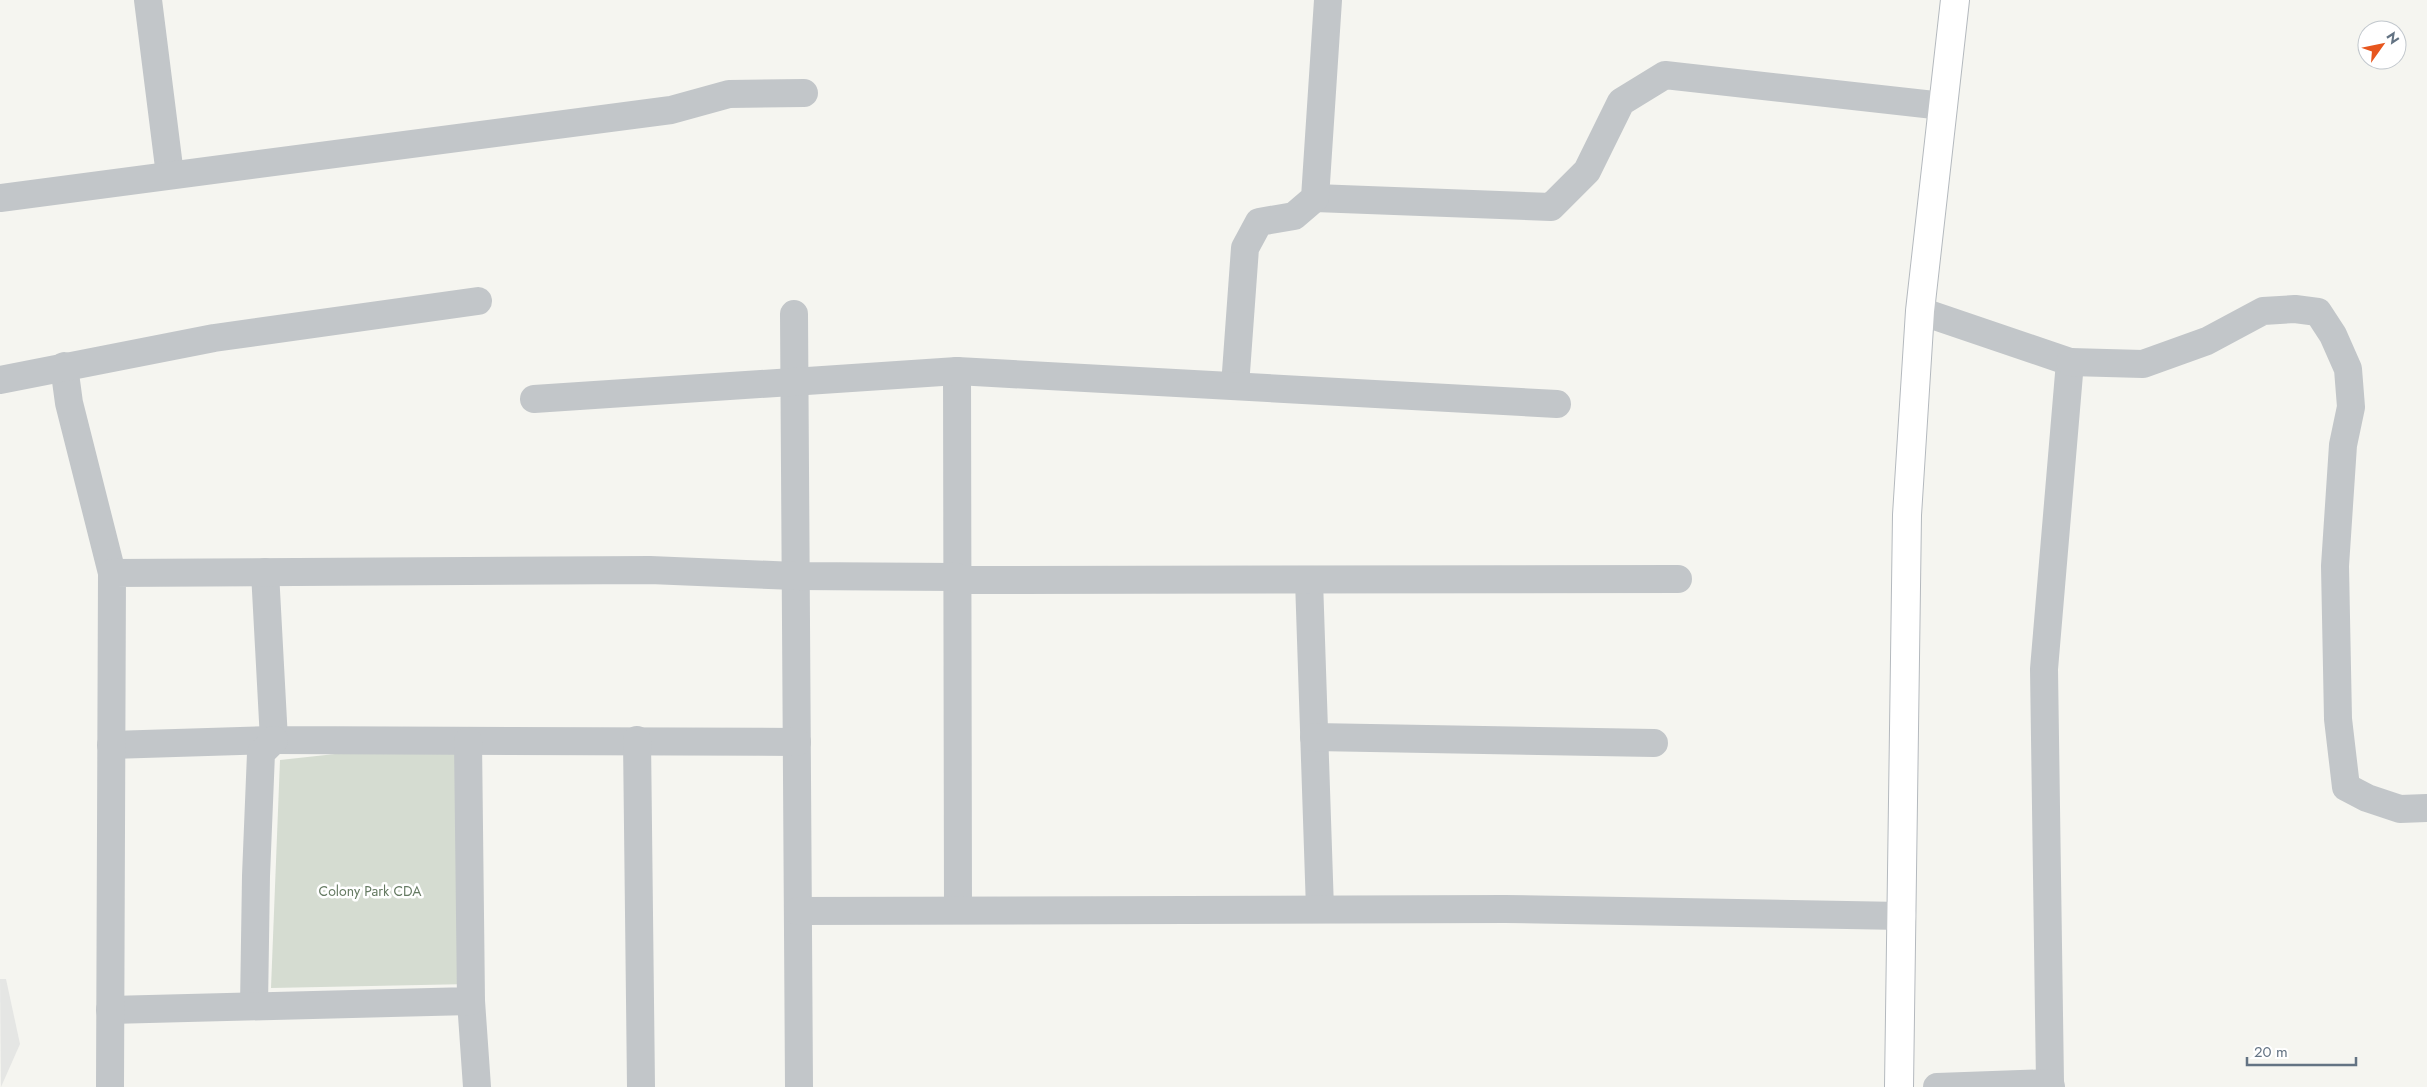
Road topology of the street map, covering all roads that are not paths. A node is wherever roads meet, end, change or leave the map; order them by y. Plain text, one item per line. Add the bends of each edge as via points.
1 (148, 0) edge
2 (1328, 0) edge
3 (1955, 0) edge
4 (804, 93) dead end
5 (1943, 106) junction
6 (170, 175) junction
7 (0, 198) edge
8 (1315, 198) junction
9 (478, 301) dead end
10 (1920, 311) junction
11 (794, 314) dead end
12 (2070, 362) junction
13 (64, 366) junction
14 (957, 371) junction
15 (0, 380) edge
16 (795, 381) junction
17 (1235, 386) junction
18 (534, 399) dead end
19 (1557, 404) dead end
20 (265, 572) junction
21 (112, 573) junction
22 (796, 576) junction
23 (958, 577) junction
24 (1678, 579) dead end
25 (1309, 580) junction
26 (1314, 737) junction
27 (274, 740) junction
28 (468, 740) junction
29 (637, 740) junction
30 (797, 742) junction
31 (1654, 743) dead end
32 (111, 745) junction
33 (2427, 808) edge
34 (1320, 909) junction
35 (958, 910) junction
36 (798, 911) junction
37 (1902, 916) junction
38 (472, 1001) junction
39 (254, 1006) junction
40 (110, 1010) junction
41 (2050, 1085) edge
42 (110, 1087) edge
43 (476, 1087) edge
44 (641, 1087) edge
45 (799, 1087) edge
46 (1900, 1087) edge
47 (1937, 1087) edge

1 - 6 street
2 - 8 street
3 - 5 street
4 - 6 street via 729,94 671,110
5 - 8 street via 1665,75 1621,102 1587,171 1551,207
5 - 10 street
6 - 7 street
8 - 17 street via 1294,216 1259,222 1245,248
9 - 13 street via 214,338
10 - 12 street
10 - 37 street via 1907,516
11 - 16 street
12 - 33 street via 2143,364 2207,341 2263,311 2295,309 2318,312 2333,335 2348,369 2351,407 2343,445 2335,566 2338,719 2346,787 2400,809
12 - 41 street via 2044,669
13 - 15 street
13 - 21 street via 71,412
14 - 16 street
14 - 17 street
14 - 23 street
16 - 18 street
16 - 22 street
17 - 19 street
20 - 21 street
20 - 22 street via 650,570
20 - 27 street
21 - 32 street
22 - 23 street
22 - 30 street
23 - 25 street via 958,580
23 - 35 street
24 - 25 street
25 - 26 street
26 - 31 street
26 - 34 street
27 - 28 street
27 - 32 street
27 - 39 street via 261,753
28 - 29 street
28 - 38 street
29 - 30 street
29 - 44 street
30 - 36 street
32 - 40 street
34 - 35 street
34 - 37 street
35 - 36 street
36 - 45 street
37 - 46 street
38 - 39 street
38 - 43 street
39 - 40 street
40 - 42 street
41 - 47 street

